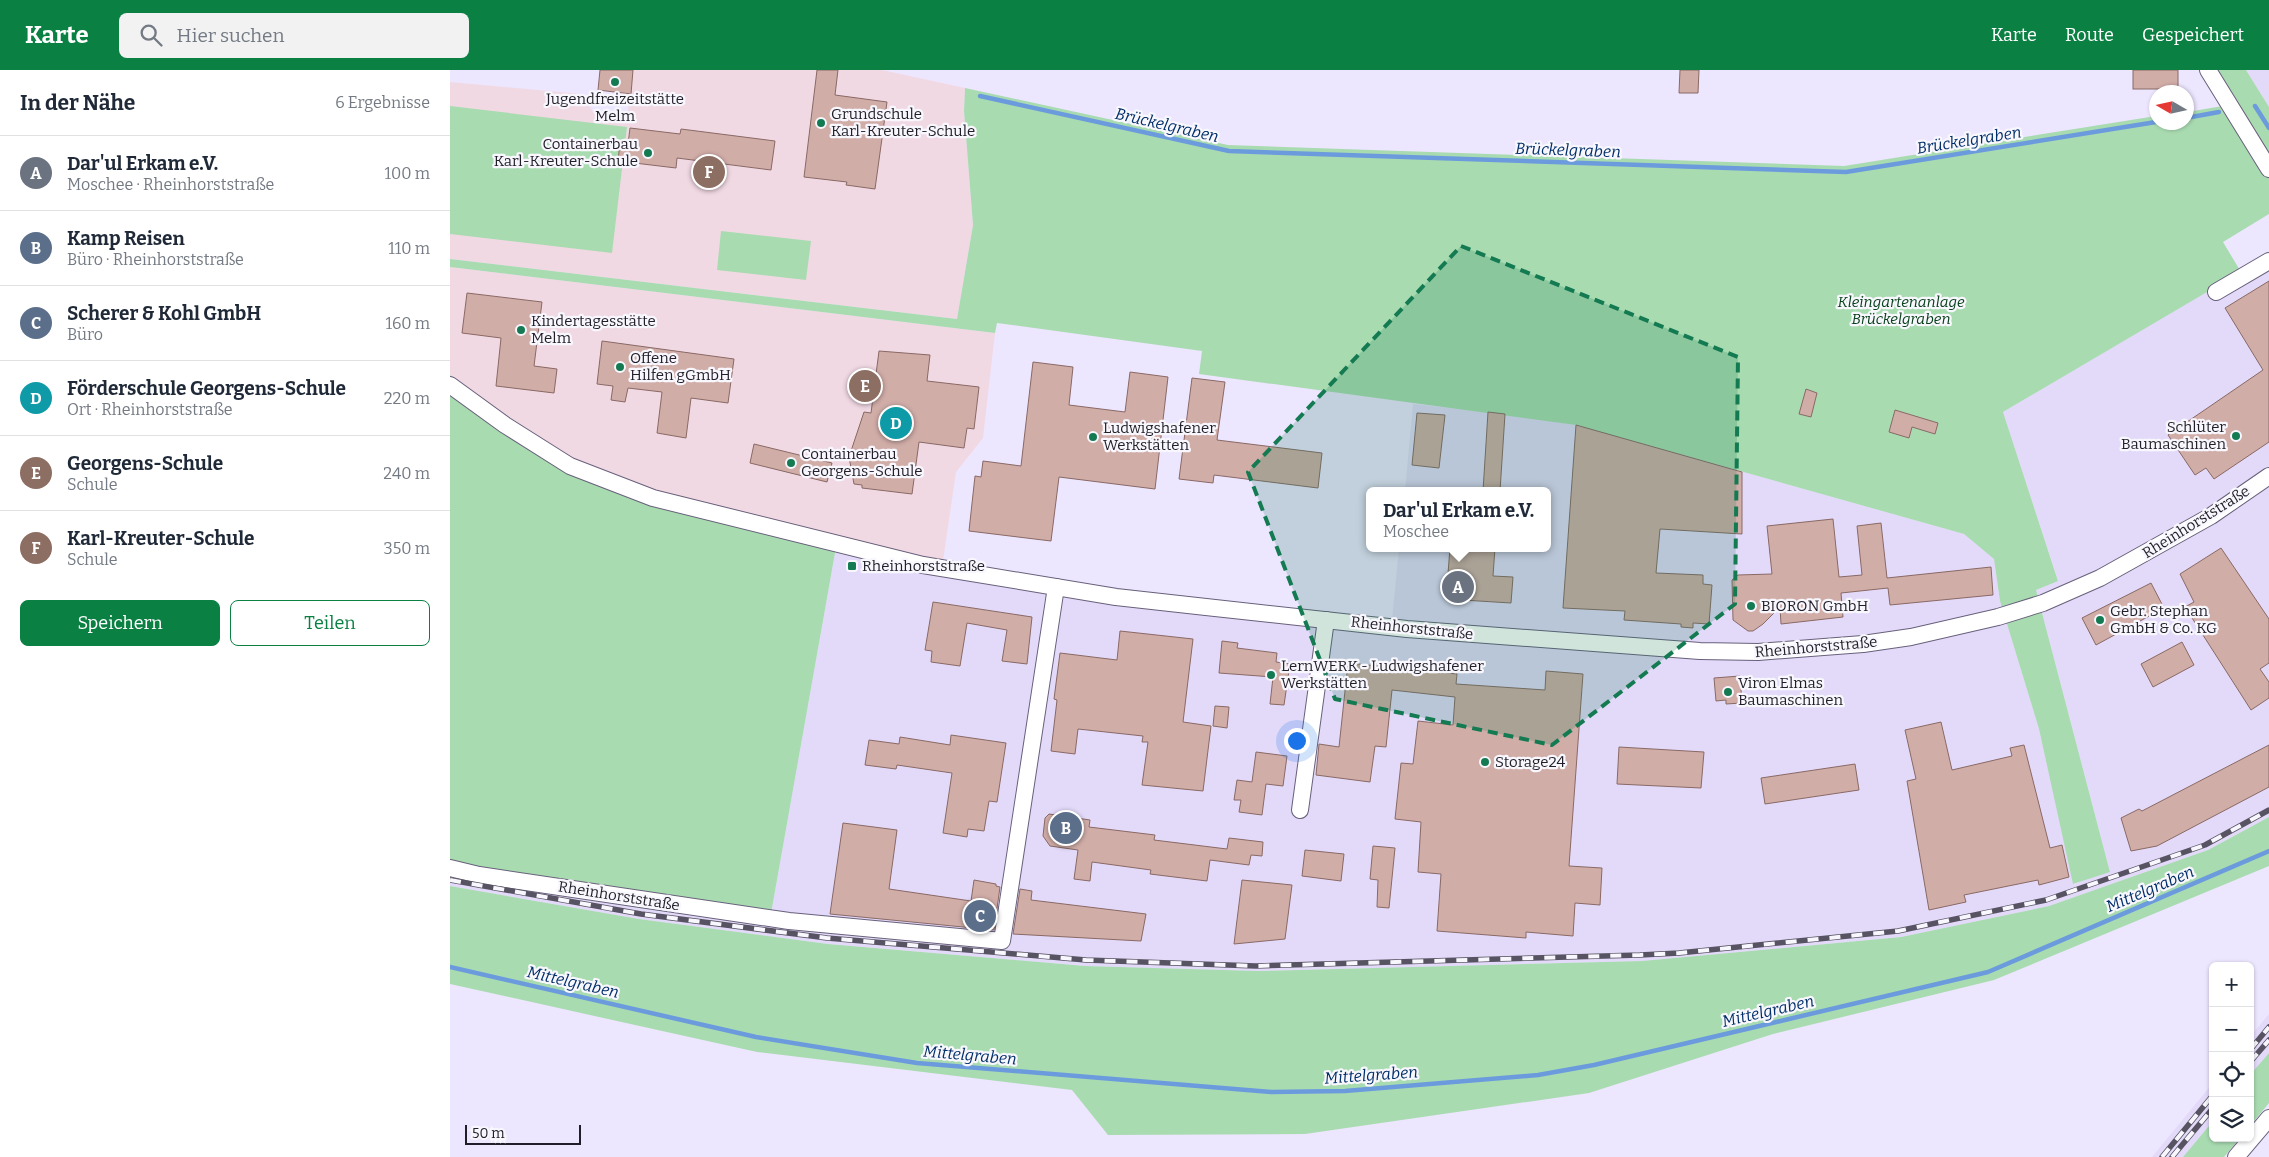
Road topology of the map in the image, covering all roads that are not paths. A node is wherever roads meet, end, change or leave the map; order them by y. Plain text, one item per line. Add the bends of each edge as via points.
1 (2208, 70) edge
2 (2269, 169) edge
3 (2269, 261) edge
4 (2216, 292) dead end
5 (450, 385) edge
6 (2269, 476) edge
7 (1056, 587) junction
8 (1326, 620) junction
9 (1300, 810) dead end
10 (450, 868) edge
11 (2269, 1118) edge
12 (2236, 1157) edge

1 - 2 street
3 - 4 street
5 - 7 street, Rheinhorststraße via 570,466 653,498 916,563
6 - 8 street, Rheinhorststraße via 2211,516 2148,553 2062,595 1998,617 1911,637 1758,652 1700,651
7 - 8 street, Rheinhorststraße via 1133,599
7 - 10 street, Rheinhorststraße via 1002,941 789,921
8 - 9 street
11 - 12 street

